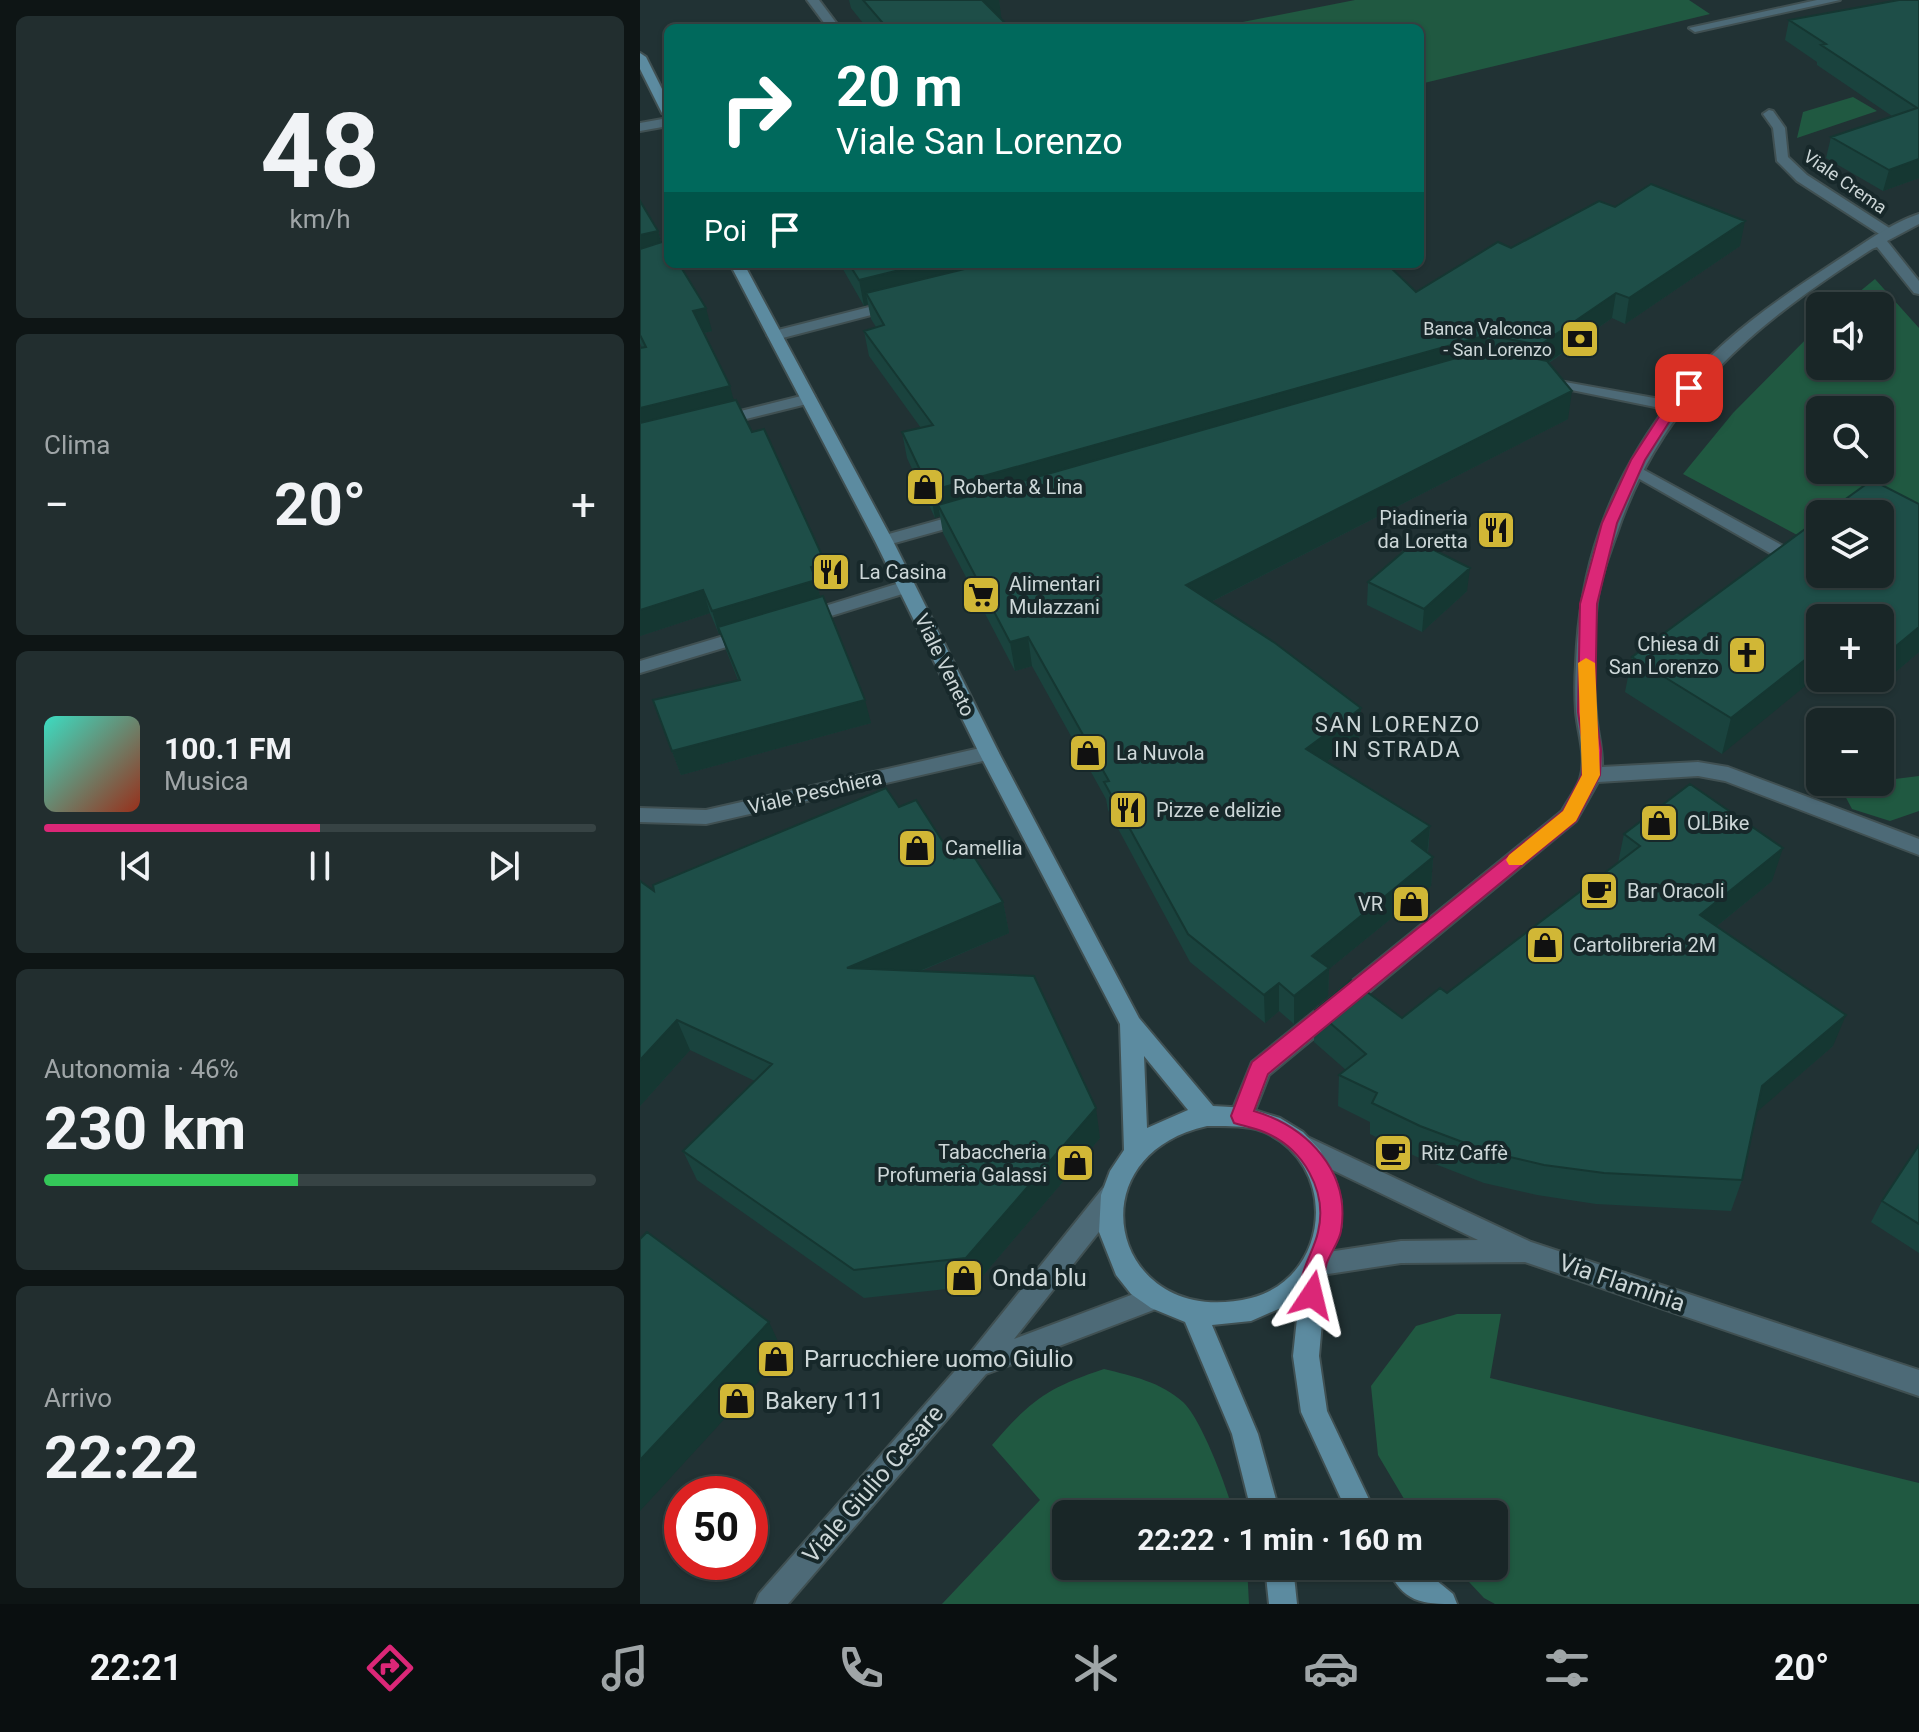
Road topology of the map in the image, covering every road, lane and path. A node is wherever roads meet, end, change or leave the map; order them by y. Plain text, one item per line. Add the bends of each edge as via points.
1 (813, 0) edge
2 (1834, 0) edge
3 (831, 24) edge
4 (1695, 28) dead end
5 (640, 57) edge
6 (664, 105) edge
7 (1769, 114) dead end
8 (664, 123) edge
9 (640, 127) edge
10 (1919, 218) edge
11 (1884, 237) junction
12 (739, 268) edge
13 (1918, 287) edge
14 (910, 301) edge
15 (775, 335) junction
16 (1528, 377) edge
17 (809, 399) junction
18 (1673, 406) junction
19 (701, 425) edge
20 (1635, 470) junction
21 (989, 511) edge
22 (884, 541) junction
23 (1790, 557) edge
24 (906, 587) junction
25 (788, 623) edge
26 (758, 632) edge
27 (640, 667) edge
28 (989, 753) junction
29 (1591, 775) junction
30 (640, 815) edge
31 (1919, 847) edge
32 (1131, 1024) junction
33 (1207, 1116) junction
34 (1242, 1116) junction
35 (1299, 1143) junction
36 (1136, 1151) junction
37 (1112, 1196) junction
38 (1525, 1251) junction
39 (1315, 1265) junction
40 (1155, 1298) junction
41 (1193, 1312) junction
42 (977, 1365) junction
43 (1919, 1383) edge
44 (1262, 1500) edge
45 (1355, 1500) edge
46 (1280, 1580) edge
47 (1413, 1580) edge
48 (769, 1604) edge
49 (1283, 1604) edge
50 (1443, 1604) edge

1 - 3 street
2 - 4 street
5 - 6 main road
7 - 11 street, Viale Crema via 1779,128 1782,158
8 - 9 street
10 - 11 street
11 - 13 street, Viale Crema
11 - 18 street via 1788,298 1721,352
12 - 15 main road, Viale Veneto
14 - 15 street
15 - 17 main road, Viale Veneto
16 - 18 street
17 - 19 street
17 - 22 main road, Viale Veneto
18 - 20 street
20 - 23 street
20 - 29 street via 1610,523 1588,604
21 - 22 street
22 - 24 main road, Viale Veneto
24 - 25 street
24 - 28 main road, Viale Veneto
26 - 27 street
28 - 30 street, Viale Peschiera via 706,817
28 - 32 main road, Viale Veneto
29 - 31 street via 1698,769 1728,774
29 - 34 street via 1569,816 1260,1069
32 - 33 main road, Viale Veneto
32 - 36 main road, Viale Veneto
33 - 34 main road
33 - 36 main road via 1169,1128
34 - 35 main road via 1272,1125
35 - 38 street
35 - 39 main road via 1320,1168 1331,1200 1330,1233
36 - 37 main road
37 - 40 main road via 1108,1224 1115,1252 1131,1278
37 - 42 street, Viale Giulio Cesare
38 - 39 street, Via Flaminia via 1401,1252
38 - 43 street, Via Flaminia
39 - 41 main road via 1293,1289 1263,1306 1228,1314
39 - 45 main road via 1306,1356 1314,1412
40 - 41 main road
40 - 42 street, Viale Giulio Cesare
41 - 44 main road via 1245,1434
42 - 48 street, Viale Giulio Cesare
46 - 49 main road
47 - 50 main road

